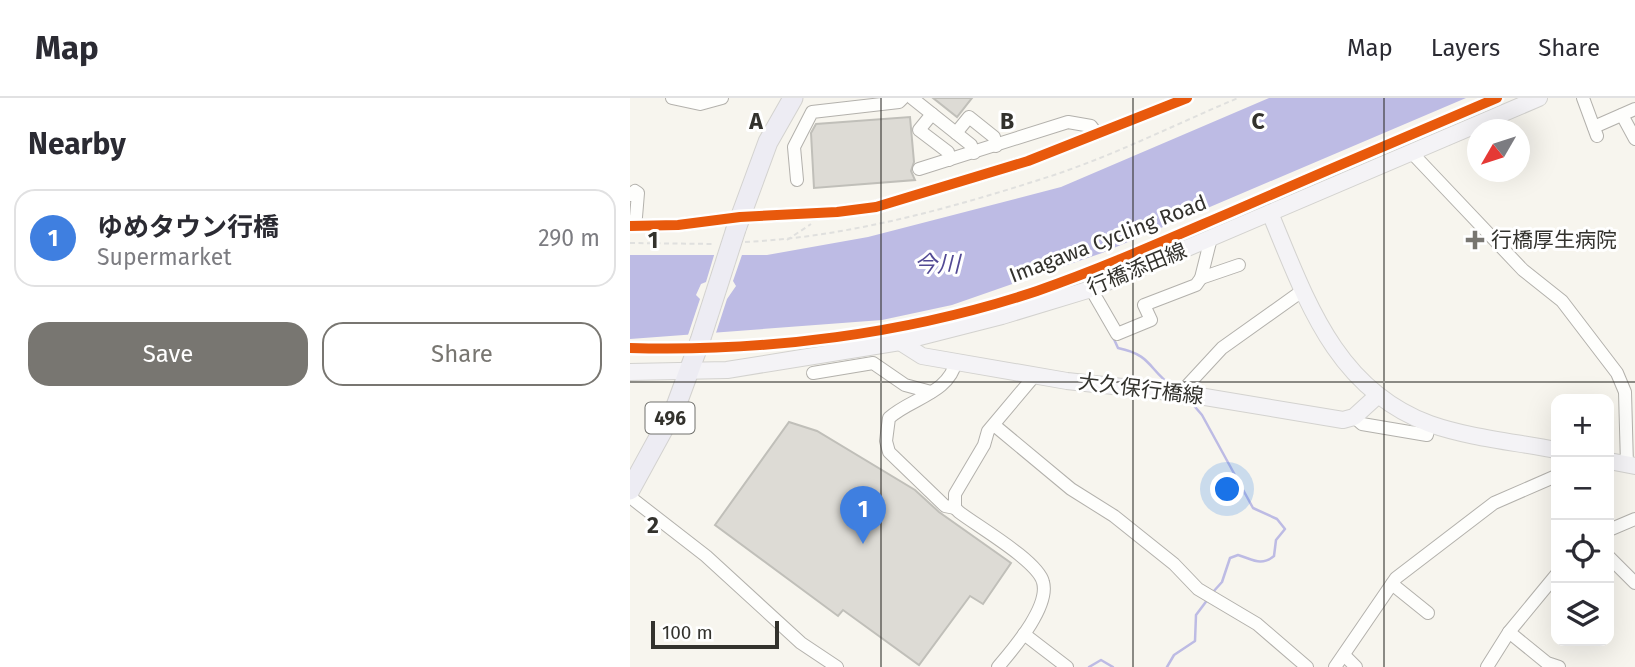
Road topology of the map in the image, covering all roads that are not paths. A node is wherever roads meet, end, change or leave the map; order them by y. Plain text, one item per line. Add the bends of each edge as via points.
1 (671, 98) edge
2 (722, 98) edge
3 (793, 98) edge
4 (834, 98) edge
5 (903, 98) edge
6 (912, 98) edge
7 (1188, 98) edge
8 (1539, 98) edge
9 (1583, 98) edge
10 (1635, 109) edge
11 (828, 110) junction
12 (932, 114) junction
13 (1622, 115) junction
14 (956, 133) junction
15 (1097, 134) junction
16 (1635, 139) edge
17 (996, 146) junction
18 (974, 153) junction
19 (1412, 153) junction
20 (949, 160) junction
21 (919, 169) dead end
22 (797, 180) dead end
23 (630, 195) edge
24 (1270, 213) junction
25 (630, 226) edge
26 (736, 233) junction
27 (1211, 238) junction
28 (1239, 265) dead end
29 (1201, 278) junction
30 (1091, 289) junction
31 (1302, 291) junction
32 (900, 342) junction
33 (956, 361) junction
34 (691, 370) junction
35 (630, 372) edge
36 (813, 373) dead end
37 (1036, 374) junction
38 (931, 392) junction
39 (1187, 394) junction
40 (1377, 396) junction
41 (1354, 416) junction
42 (1429, 424) junction
43 (994, 425) junction
44 (1551, 449) edge
45 (1631, 466) edge
46 (1551, 478) edge
47 (630, 490) edge
48 (630, 497) edge
49 (955, 508) junction
50 (1635, 519) edge
51 (1614, 528) edge
52 (1614, 561) edge
53 (1551, 581) edge
54 (1635, 583) edge
55 (1392, 584) junction
56 (1428, 612) dead end
57 (1509, 632) junction
58 (1024, 634) junction
59 (1344, 655) junction
60 (837, 667) edge
61 (998, 667) edge
62 (1067, 667) edge
63 (1307, 667) edge
64 (1335, 667) edge
65 (1356, 667) edge
66 (1487, 667) edge
67 (1559, 667) edge

1 - 2 street via 700,104
3 - 26 highway, 496 via 768,142
4 - 11 street
5 - 11 street
6 - 12 street
7 - 15 street
8 - 19 main road, 行橋添田線
9 - 13 street via 1595,132
10 - 13 street
11 - 22 street via 812,112 802,128 794,148
12 - 14 street
12 - 20 street via 919,130 948,152
13 - 16 street
14 - 17 street via 969,117 994,137
14 - 18 street
15 - 17 street via 1091,126 1068,122
15 - 26 street via 922,195
17 - 18 street
18 - 20 street
19 - 24 main road, 行橋添田線
19 - 45 street via 1524,270 1562,301 1617,373 1625,392
20 - 21 street
23 - 25 street via 638,193 636,217
24 - 27 main road, 行橋添田線
24 - 31 main road
25 - 26 street via 678,225
26 - 34 highway, 496, bridge
27 - 29 street
27 - 30 main road, 行橋添田線
28 - 29 street
29 - 30 street via 1196,285 1144,305 1151,320 1117,334
30 - 32 main road, 行橋添田線
31 - 39 street via 1223,348 1185,388
31 - 40 main road via 1335,353
32 - 33 main road, 大久保行橋線 via 922,356
32 - 34 main road, 行橋添田線 via 727,370
33 - 37 main road, 大久保行橋線
33 - 38 street via 953,373
34 - 35 main road, 行橋添田線
34 - 47 highway, 496
36 - 38 street via 873,363 905,384
37 - 39 main road, 大久保行橋線
37 - 43 street
38 - 49 street via 889,418 886,447 944,506
39 - 41 main road, 大久保行橋線 via 1343,420
40 - 41 main road
40 - 42 main road
41 - 42 street via 1362,424 1427,435
42 - 44 main road
43 - 49 street via 955,494
43 - 63 street via 1071,489 1174,564 1198,589 1257,624
46 - 55 street via 1494,503
48 - 60 street via 706,556 801,643
49 - 58 street via 1040,574 1043,597
50 - 51 street
52 - 54 street
53 - 57 street
55 - 56 street
55 - 59 street
57 - 66 street
57 - 67 street via 1547,663
58 - 61 street
58 - 62 street
59 - 64 street
59 - 65 street

